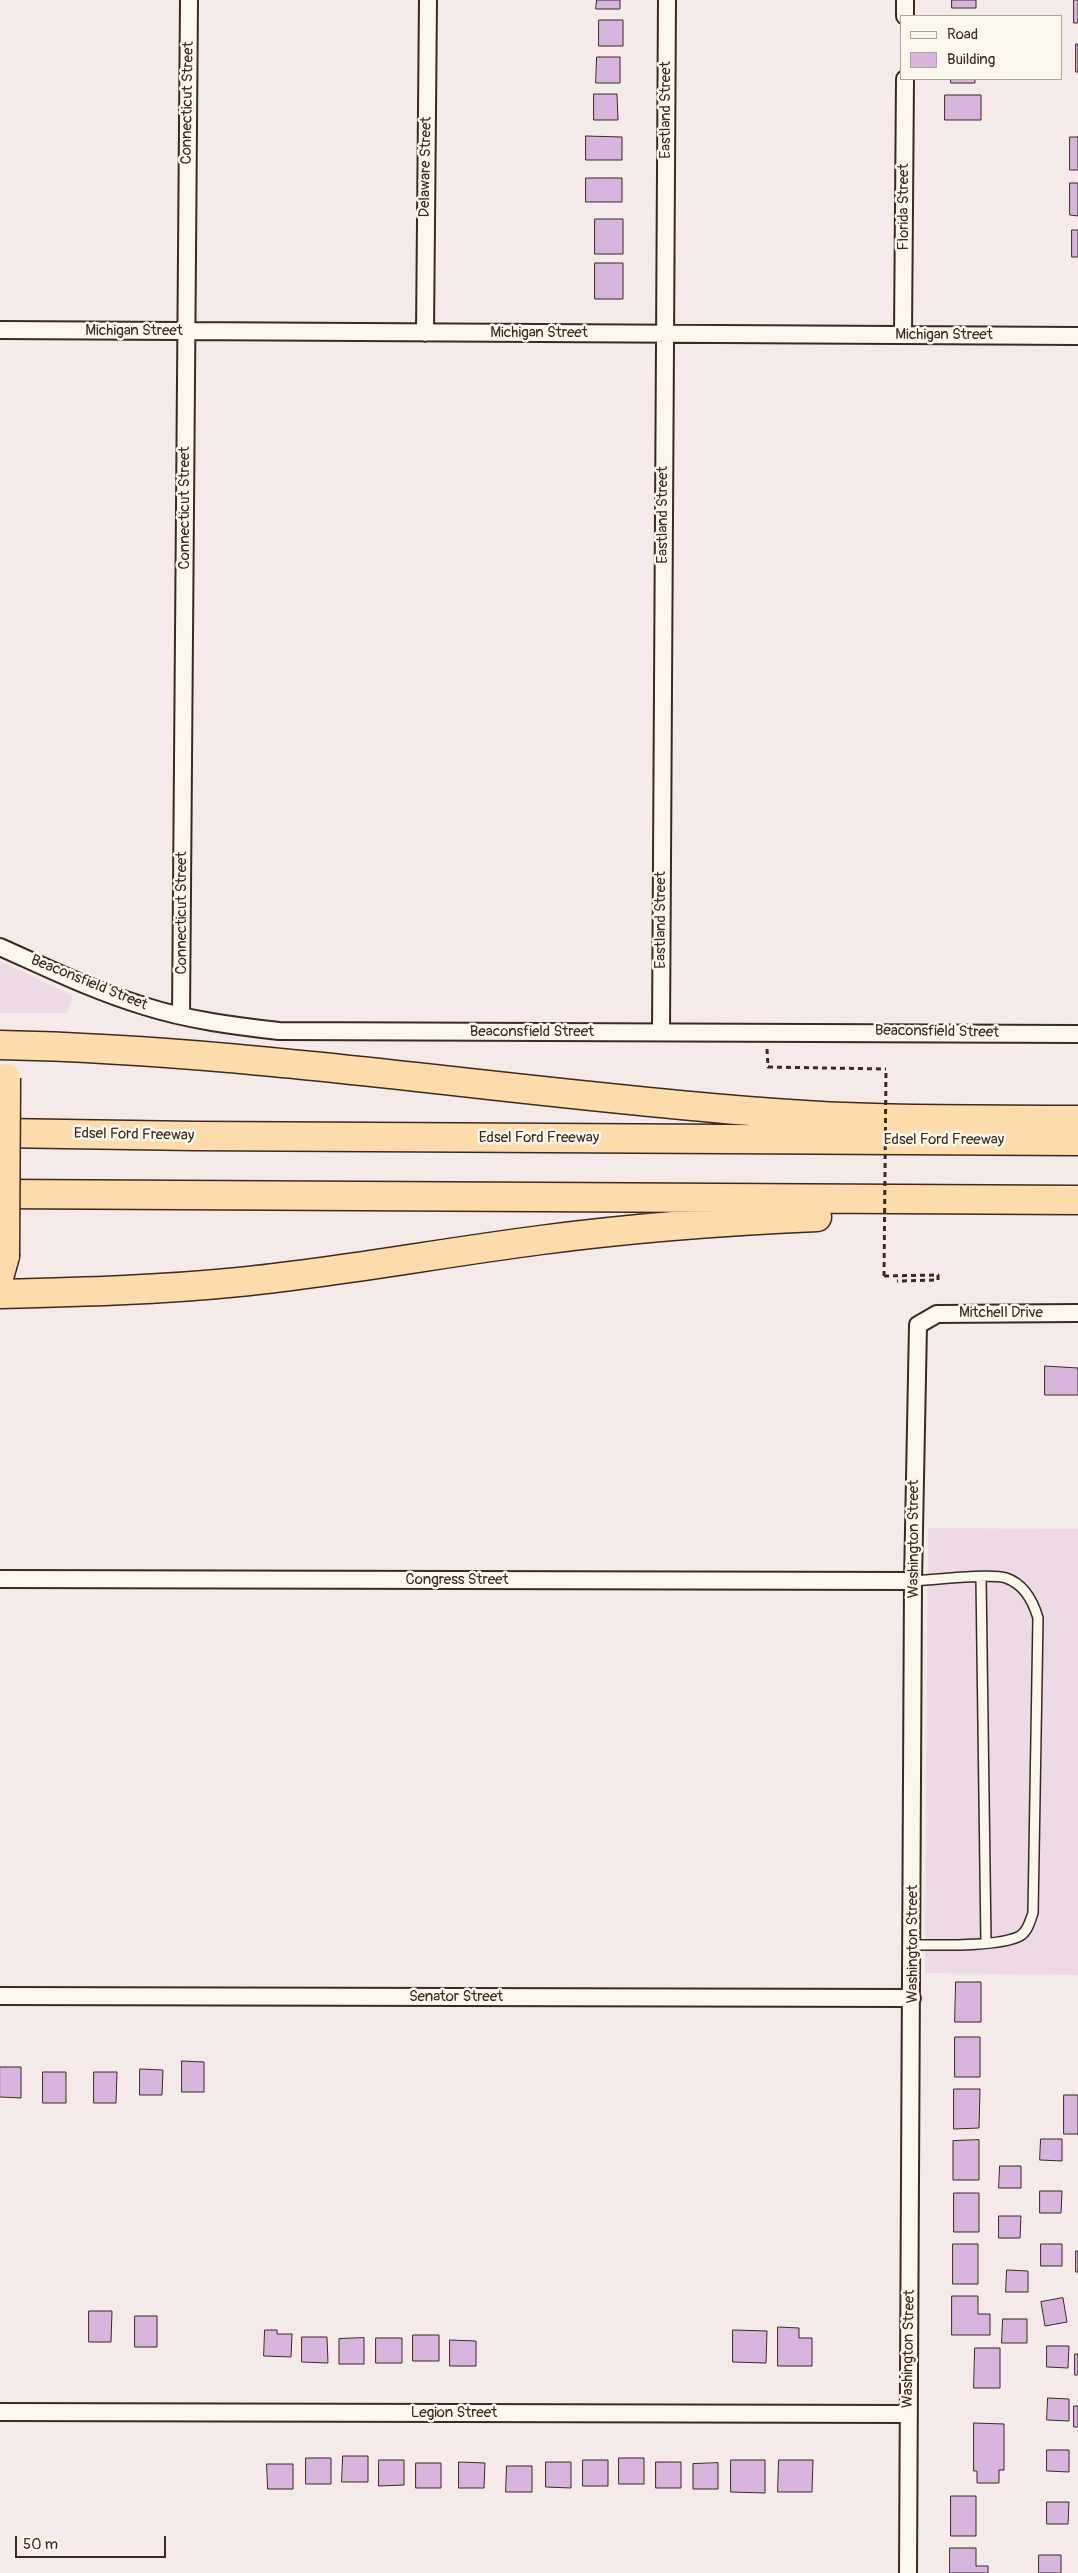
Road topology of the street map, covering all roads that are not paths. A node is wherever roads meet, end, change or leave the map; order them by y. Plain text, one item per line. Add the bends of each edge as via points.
1 (189, 0) edge
2 (428, 0) edge
3 (667, 0) edge
4 (905, 0) edge
5 (905, 15) edge
6 (905, 80) edge
7 (0, 330) edge
8 (186, 331) junction
9 (425, 333) junction
10 (664, 333) junction
11 (903, 334) junction
12 (1078, 336) edge
13 (0, 946) edge
14 (181, 1016) junction
15 (661, 1031) junction
16 (1078, 1034) edge
17 (0, 1045) edge
18 (3, 1069) edge
19 (1078, 1120) edge
20 (0, 1133) edge
21 (1078, 1141) edge
22 (0, 1194) edge
23 (1078, 1200) edge
24 (921, 1201) junction
25 (2, 1265) edge
26 (0, 1294) edge
27 (1078, 1313) edge
28 (925, 1319) joint
29 (981, 1577) junction
30 (0, 1579) edge
31 (913, 1581) junction
32 (986, 1943) junction
33 (913, 1945) junction
34 (0, 1996) edge
35 (912, 1998) junction
36 (0, 2412) edge
37 (908, 2414) junction
38 (908, 2573) edge

1 - 8 street, Connecticut Street
2 - 9 street, Delaware Street
3 - 10 street, Eastland Street
4 - 5 street
6 - 11 street, Florida Street
7 - 8 street, Michigan Street
8 - 9 street, Michigan Street
8 - 14 street, Connecticut Street
9 - 10 street, Michigan Street
10 - 11 street, Michigan Street
10 - 15 street, Eastland Street
11 - 12 street, Michigan Street
13 - 14 street, Beaconsfield Street via 113,995
14 - 15 street, Beaconsfield Street via 279,1031
15 - 16 street, Beaconsfield Street
17 - 19 highway via 166,1051 571,1095 773,1113 850,1118
18 - 25 highway, bridge
20 - 21 highway, Edsel Ford Freeway
22 - 24 highway
23 - 24 highway
24 - 26 highway via 831,1216 730,1221 542,1240 249,1281
27 - 28 street, Mitchell Drive via 955,1313 937,1314
28 - 31 street, Washington Street via 918,1325 916,1340
29 - 31 lane
29 - 32 lane
29 - 32 lane via 1005,1577 1020,1587 1032,1599 1038,1618 1033,1913 1029,1926 1020,1935
30 - 31 street, Congress Street
31 - 33 street, Washington Street
32 - 33 lane
33 - 35 street, Washington Street
34 - 35 street, Senator Street
35 - 37 street, Washington Street
36 - 37 street, Legion Street
37 - 38 street, Washington Street

